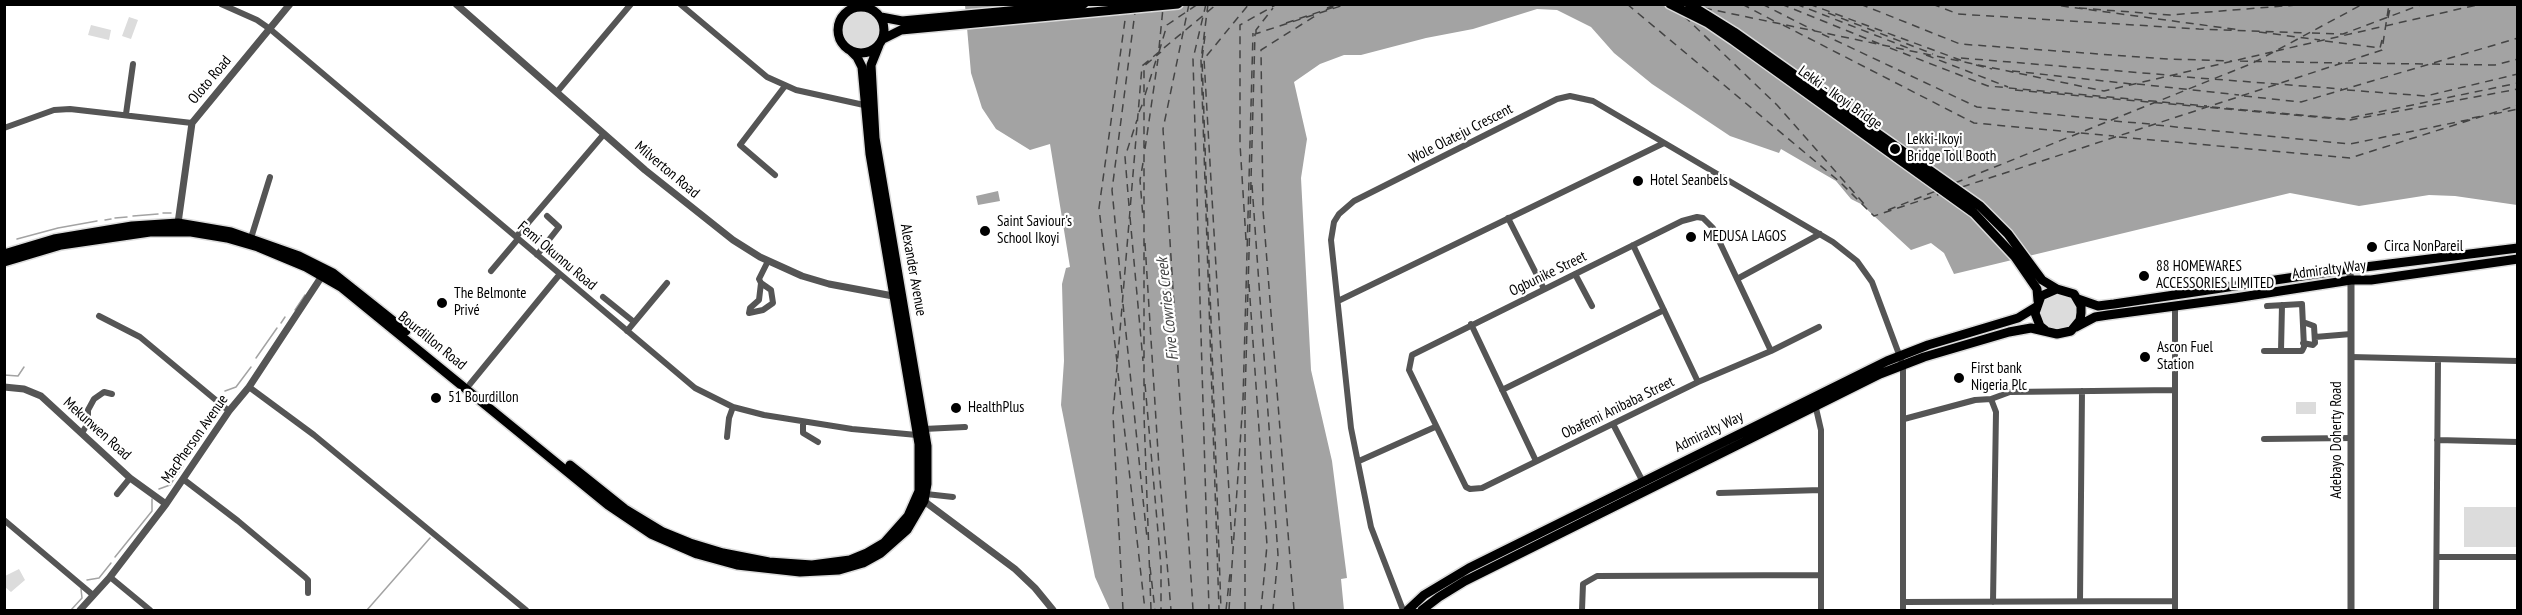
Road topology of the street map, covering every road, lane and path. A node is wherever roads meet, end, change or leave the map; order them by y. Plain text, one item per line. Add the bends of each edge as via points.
1 (221, 4) edge
2 (290, 4) edge
3 (456, 4) edge
4 (631, 4) edge
5 (680, 4) edge
6 (1084, 4) edge
7 (1178, 4) edge
8 (1670, 4) edge
9 (1689, 4) edge
10 (854, 6) edge
11 (876, 11) edge
12 (907, 25) junction
13 (270, 29) junction
14 (881, 42) junction
15 (850, 50) junction
16 (133, 64) dead end
17 (785, 87) junction
18 (557, 92) junction
19 (864, 105) junction
20 (126, 114) junction
21 (192, 123) junction
22 (4, 128) edge
23 (604, 134) junction
24 (1664, 143) junction
25 (775, 176) dead end
26 (270, 177) dead end
27 (547, 216) dead end
28 (1508, 218) junction
29 (178, 223) junction
30 (1820, 234) junction
31 (251, 238) junction
32 (517, 238) junction
33 (1633, 245) junction
34 (2517, 248) edge
35 (4, 254) edge
36 (537, 255) junction
37 (2517, 259) edge
38 (768, 261) junction
39 (4, 262) edge
40 (2349, 269) junction
41 (491, 272) dead end
42 (560, 274) junction
43 (1575, 274) junction
44 (322, 276) junction
45 (2035, 278) junction
46 (1737, 279) junction
47 (2351, 280) junction
48 (667, 283) dead end
49 (762, 283) junction
50 (1544, 289) junction
51 (2057, 289) junction
52 (893, 296) junction
53 (603, 297) dead end
54 (2078, 299) junction
55 (1338, 301) junction
56 (2037, 304) junction
57 (2282, 305) junction
58 (1592, 306) dead end
59 (2267, 306) dead end
60 (2175, 307) junction
61 (1664, 310) junction
62 (99, 316) dead end
63 (634, 322) junction
64 (2303, 322) junction
65 (1471, 324) junction
66 (1819, 327) dead end
67 (2076, 327) junction
68 (2045, 330) junction
69 (627, 331) junction
70 (2351, 334) junction
71 (2315, 337) junction
72 (2303, 343) junction
73 (1771, 351) junction
74 (2264, 351) dead end
75 (2282, 351) junction
76 (2351, 357) junction
77 (2438, 360) junction
78 (1901, 361) junction
79 (2517, 361) edge
80 (1698, 382) junction
81 (470, 384) junction
82 (4, 387) edge
83 (249, 387) junction
84 (1502, 390) junction
85 (2175, 390) junction
86 (2082, 392) junction
87 (112, 394) dead end
88 (1991, 399) junction
89 (1814, 402) junction
90 (733, 407) junction
91 (229, 411) junction
92 (1904, 419) junction
93 (803, 422) junction
94 (1613, 424) junction
95 (964, 427) dead end
96 (1435, 427) junction
97 (920, 432) junction
98 (82, 433) junction
99 (727, 437) dead end
100 (2351, 438) junction
101 (2265, 440) dead end
102 (2437, 440) junction
103 (818, 442) dead end
104 (2517, 442) edge
105 (1359, 461) junction
106 (1536, 461) junction
107 (130, 477) junction
108 (183, 479) junction
109 (1642, 482) junction
110 (1821, 490) junction
111 (117, 494) dead end
112 (1719, 494) dead end
113 (953, 497) dead end
114 (922, 499) junction
115 (166, 504) junction
116 (4, 520) edge
117 (2517, 557) edge
118 (2437, 558) junction
119 (1821, 575) junction
120 (110, 576) junction
121 (309, 593) dead end
122 (93, 595) junction
123 (2080, 601) junction
124 (2174, 601) junction
125 (1903, 602) junction
126 (1993, 602) junction
127 (80, 610) edge
128 (150, 610) edge
129 (526, 610) edge
130 (1053, 610) edge
131 (1403, 610) edge
132 (1408, 610) edge
133 (1422, 610) edge
134 (1582, 610) edge
135 (1821, 610) edge
136 (1903, 610) edge
137 (2175, 610) edge
138 (2351, 610) edge
139 (2436, 610) edge

1 - 13 street, Femi Okunnu Road
2 - 13 street, Oloto Road
3 - 18 street, Milverton Road
4 - 18 street
5 - 17 street via 741,57
6 - 12 main road
7 - 12 main road
8 - 45 main road, Lekki - Ikoyi Bridge via 1733,40 1974,213
9 - 45 main road, Lekki - Ikoyi Bridge via 1980,206 2008,234
10 - 11 main road
10 - 15 main road via 842,15 837,28 840,41
11 - 12 main road
11 - 14 main road via 884,27
12 - 14 main road
13 - 21 street, Oloto Road
13 - 32 street, Femi Okunnu Road
14 - 15 main road via 863,53
14 - 97 main road, Alexander Avenue via 871,65 875,138
15 - 19 main road, Alexander Avenue via 862,67
16 - 20 street
17 - 19 street
17 - 25 street via 740,145
18 - 23 street, Milverton Road
19 - 52 main road, Alexander Avenue
20 - 21 street
20 - 22 street via 54,110
21 - 29 street, Oloto Road
23 - 32 street
23 - 38 street, Milverton Road via 708,223
24 - 28 street
24 - 30 street, Wole Olateju Crescent
24 - 55 street, Wole Olateju Crescent via 1593,101 1570,96 1557,99 1346,207 1332,229
26 - 31 street
27 - 36 street via 559,227
28 - 50 street
28 - 55 street
29 - 31 main road, Bourdillon Road
29 - 35 main road, Bourdillon Road via 100,230
30 - 46 street
30 - 78 street, Wole Olateju Crescent via 1857,261 1872,282
31 - 81 main road, Bourdillon Road via 333,273
32 - 36 street, Femi Okunnu Road
32 - 41 street
33 - 43 street, Ogbunike Street
33 - 46 street, Ogbunike Street via 1682,221 1703,218 1713,228
33 - 61 street
34 - 40 main road, Admiralty Way
36 - 42 street, Femi Okunnu Road
37 - 47 main road, Admiralty Way
38 - 49 street via 759,279
38 - 52 street, Milverton Road via 829,284
39 - 44 main road, Bourdillon Road via 73,242 150,232 191,232 240,241
40 - 47 street, Adebayo Doherty Road
40 - 54 main road, Admiralty Way via 2098,306
42 - 69 street, Femi Okunnu Road
42 - 81 street
43 - 50 street, Ogbunike Street
43 - 58 street
44 - 83 street, MacPherson Avenue
44 - 114 main road, Bourdillon Road via 362,304 608,505 639,527 681,548 751,567 800,572 839,570 863,563 889,547 914,521
45 - 51 main road
45 - 56 main road
46 - 73 street
47 - 60 main road, Admiralty Way
47 - 70 street, Adebayo Doherty Road
48 - 63 street
49 - 49 street via 771,290 773,303 749,313 759,300
50 - 65 street, Ogbunike Street
51 - 54 main road via 2069,291
51 - 56 main road via 2045,292
52 - 97 main road, Alexander Avenue
53 - 63 street
54 - 67 main road via 2081,313
55 - 105 street, Wole Olateju Crescent via 1351,428
56 - 68 main road via 2037,320
56 - 78 main road, Admiralty Way via 2018,318 1928,345
57 - 59 street
57 - 64 street via 2302,304
57 - 75 street
60 - 67 main road, Admiralty Way via 2100,316
60 - 85 street
61 - 80 street
61 - 84 street
62 - 91 street via 146,342
63 - 69 street
64 - 71 street via 2314,326
64 - 72 street
65 - 84 street
65 - 96 street, Ogbunike Street via 1417,351 1409,360 1409,370
66 - 73 street, Obafemi Anibaba Street
67 - 68 main road via 2064,334
68 - 78 main road, Admiralty Way via 2009,332
69 - 90 street, Femi Okunnu Road via 695,388
70 - 71 street
70 - 76 street, Adebayo Doherty Road
71 - 72 street via 2315,344
72 - 75 street via 2302,351
73 - 80 street, Obafemi Anibaba Street
74 - 75 street
76 - 77 street
76 - 100 street, Adebayo Doherty Road
77 - 79 street
77 - 102 street
78 - 89 main road, Admiralty Way
78 - 92 street, Wole Olateju Crescent
80 - 94 street, Obafemi Anibaba Street
81 - 114 main road, Bourdillon Road via 625,509 663,532 723,554 798,565 850,560 884,543
82 - 98 street, Mekunwen Road via 40,396
83 - 91 street, MacPherson Avenue
83 - 129 street via 314,435
84 - 106 street
85 - 86 street
85 - 124 street
86 - 88 street via 2010,392
86 - 123 street
87 - 98 street via 104,392 94,399
88 - 92 street
88 - 126 street via 1996,412
89 - 109 main road, Admiralty Way
89 - 110 street via 1821,430
89 - 133 main road, Admiralty Way via 1465,582
90 - 93 street, Femi Okunnu Road
90 - 99 street
91 - 108 street, MacPherson Avenue
92 - 125 street, Wole Olateju Crescent
93 - 97 street, Femi Okunnu Road
93 - 103 street via 803,433
94 - 106 street, Obafemi Anibaba Street
94 - 109 street
95 - 97 street, Femi Okunnu Road
96 - 105 street
96 - 106 street, Obafemi Anibaba Street via 1462,483 1470,489 1482,488
97 - 114 main road, Alexander Avenue via 928,462
98 - 107 street, Mekunwen Road
100 - 101 street
100 - 138 street, Adebayo Doherty Road
102 - 104 street
102 - 118 street
105 - 131 street, Wole Olateju Crescent via 1371,527
107 - 111 street
107 - 115 street, Mekunwen Road
108 - 115 street, MacPherson Avenue
108 - 121 street via 305,576
109 - 132 main road, Admiralty Way via 1452,577
110 - 112 street
110 - 119 street
113 - 114 street
114 - 130 street via 1015,569
115 - 120 street, MacPherson Avenue
116 - 122 street
117 - 118 street
118 - 139 street
119 - 134 street via 1597,576 1583,584
119 - 135 street
120 - 122 street, MacPherson Avenue
120 - 128 street
122 - 127 street, MacPherson Avenue
123 - 124 street
123 - 126 street
124 - 137 street
125 - 126 street
125 - 136 street, Wole Olateju Crescent

